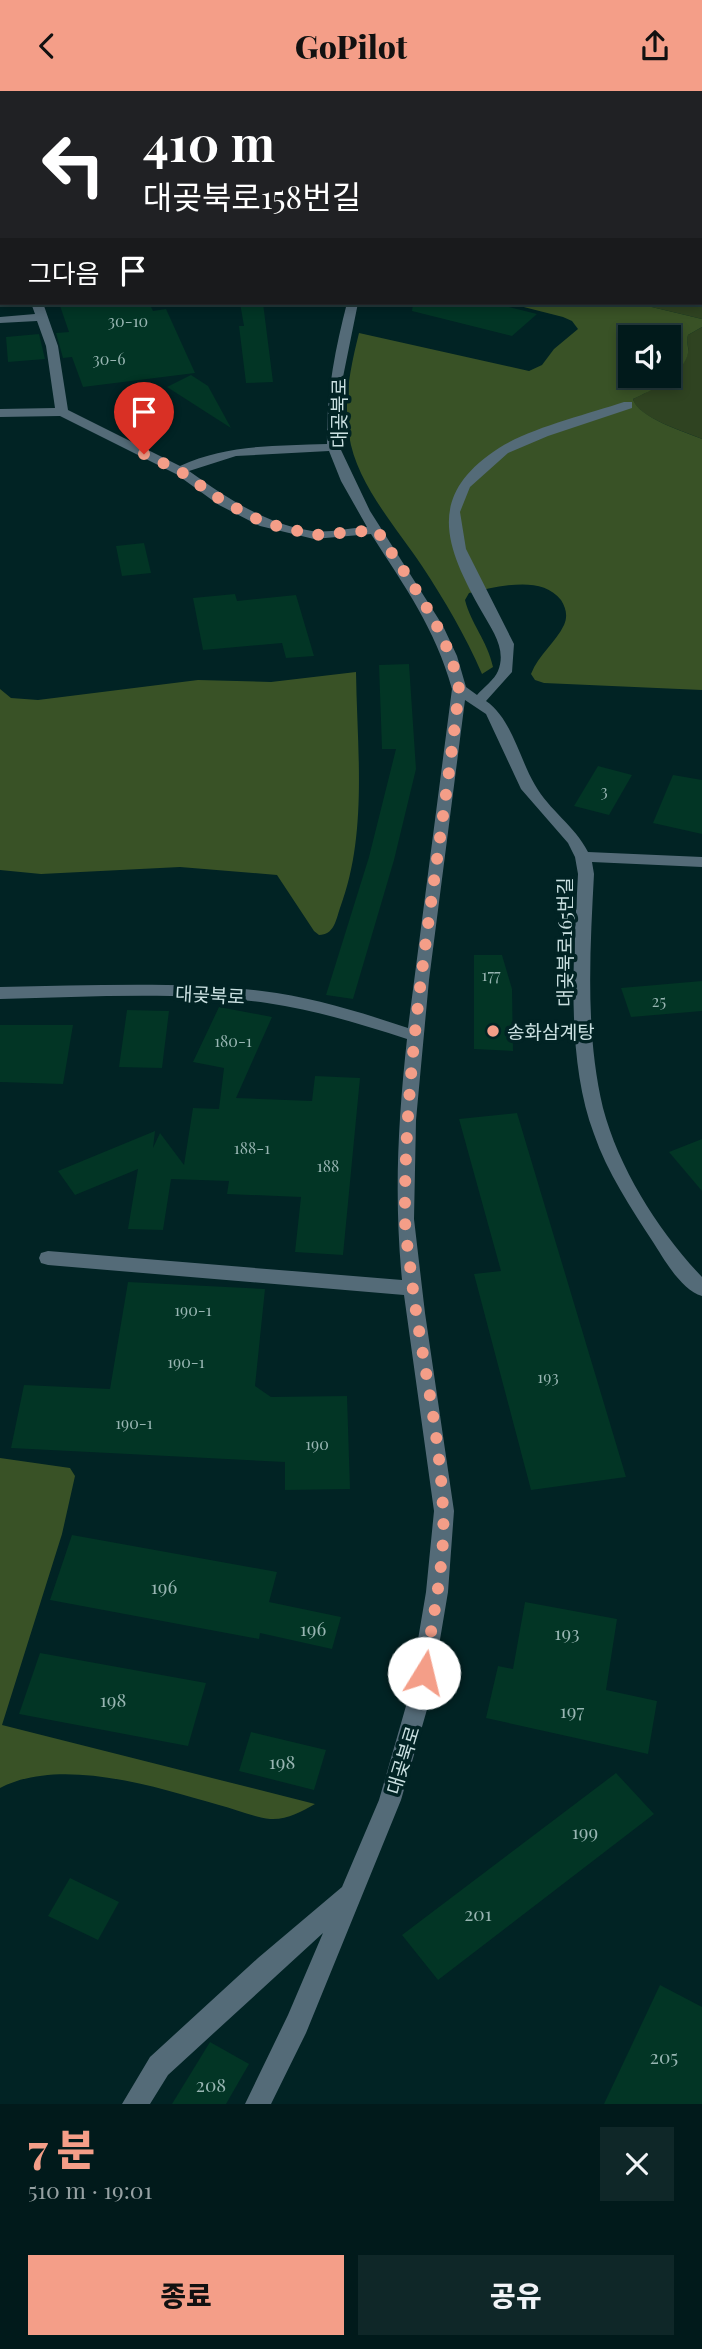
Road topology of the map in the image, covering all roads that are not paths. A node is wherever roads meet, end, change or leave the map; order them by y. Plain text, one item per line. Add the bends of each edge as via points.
1 (38, 305) edge
2 (353, 305) edge
3 (41, 317) junction
4 (0, 320) edge
5 (0, 403) edge
6 (628, 405) dead end
7 (61, 406) junction
8 (0, 413) edge
9 (334, 447) junction
10 (180, 471) junction
11 (377, 530) junction
12 (459, 689) junction
13 (480, 701) junction
14 (583, 857) junction
15 (702, 862) edge
16 (0, 993) edge
17 (415, 1036) junction
18 (48, 1258) dead end
19 (413, 1288) junction
20 (702, 1289) edge
21 (351, 1893) junction
22 (135, 2104) edge
23 (258, 2104) edge

1 - 3 street
2 - 9 street, 대곶북로 via 334,386
3 - 4 street
3 - 7 street via 52,346
5 - 7 street
6 - 13 street via 504,450 464,485 454,512 459,549 507,643 505,673
7 - 8 street
7 - 10 street
9 - 10 street via 225,453
9 - 11 street, 대곶북로 via 352,491
10 - 11 street via 240,512 289,530 314,535
11 - 12 street, 대곶북로 via 441,632
12 - 13 street, 대곶북로165번길
12 - 17 street, 대곶북로
13 - 14 street, 대곶북로165번길 via 501,727 529,789 575,841
14 - 15 street, 대곶북로165번길
14 - 20 street, 대곶북로165번길 via 586,1024 590,1082 601,1131 661,1240
16 - 17 street, 대곶북로 via 245,995 309,1006
17 - 19 street, 대곶북로 via 405,1219
18 - 19 street
19 - 21 street, 대곶북로 via 444,1511 437,1592 419,1699 390,1800
21 - 22 street, 대곶북로 via 159,2066
21 - 23 street, 대곶북로

